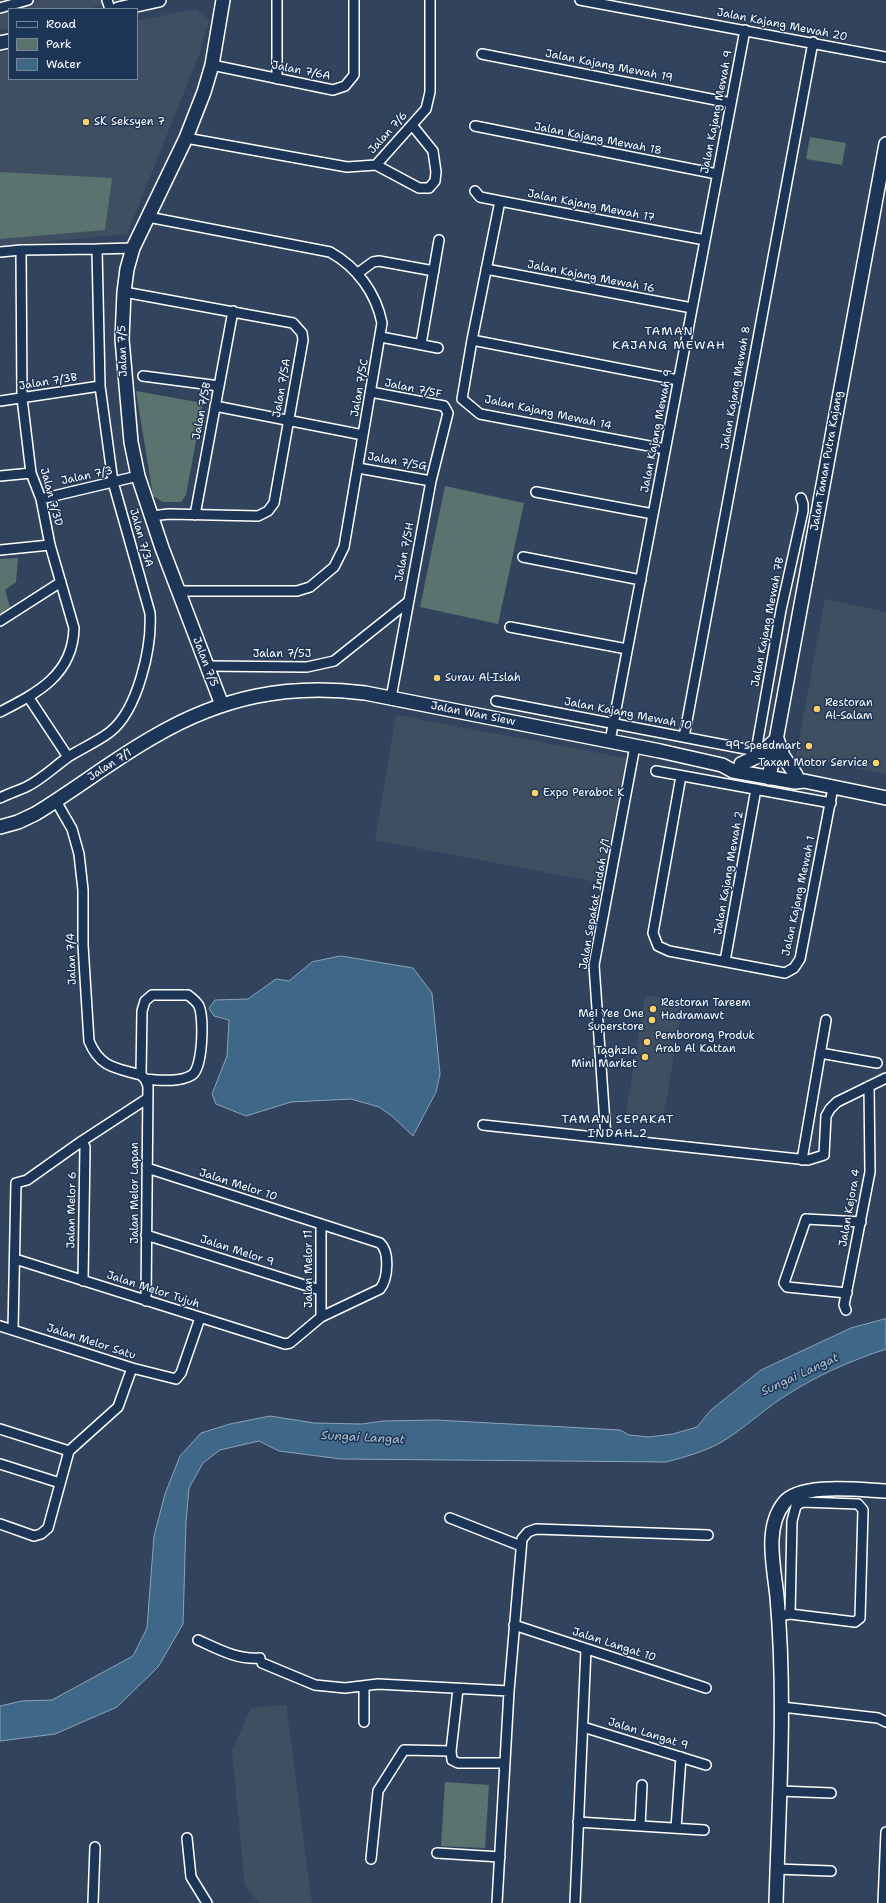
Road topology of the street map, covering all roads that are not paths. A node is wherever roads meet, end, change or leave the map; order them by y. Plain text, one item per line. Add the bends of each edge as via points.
1 (28, 0) edge
2 (159, 0) edge
3 (223, 0) edge
4 (277, 0) edge
5 (354, 0) edge
6 (430, 0) edge
7 (580, 0) edge
8 (2, 5) edge
9 (123, 8) edge
10 (745, 30) junction
11 (814, 42) junction
12 (482, 54) dead end
13 (886, 57) edge
14 (212, 66) junction
15 (277, 79) junction
16 (731, 102) junction
17 (412, 125) junction
18 (475, 126) dead end
19 (186, 138) junction
20 (886, 144) edge
21 (376, 165) junction
22 (717, 174) junction
23 (475, 191) dead end
24 (500, 201) junction
25 (148, 217) junction
26 (439, 240) dead end
27 (705, 240) junction
28 (133, 248) junction
29 (96, 249) junction
30 (21, 250) junction
31 (0, 252) edge
32 (486, 269) junction
33 (434, 271) junction
34 (358, 273) junction
35 (124, 292) junction
36 (692, 308) junction
37 (233, 311) junction
38 (381, 337) junction
39 (472, 340) junction
40 (421, 344) junction
41 (438, 348) dead end
42 (143, 376) dead end
43 (678, 380) junction
44 (100, 386) junction
45 (219, 386) junction
46 (371, 392) junction
47 (22, 398) junction
48 (0, 401) edge
49 (215, 406) junction
50 (448, 412) joint
51 (288, 421) junction
52 (363, 436) junction
53 (665, 449) junction
54 (358, 468) junction
55 (31, 473) junction
56 (0, 476) edge
57 (138, 476) junction
58 (431, 481) junction
59 (113, 482) junction
60 (536, 492) dead end
61 (801, 498) dead end
62 (41, 499) junction
63 (653, 514) junction
64 (195, 515) junction
65 (151, 516) junction
66 (50, 545) junction
67 (0, 550) edge
68 (523, 557) dead end
69 (641, 580) junction
70 (61, 582) junction
71 (178, 592) junction
72 (408, 602) junction
73 (0, 622) edge
74 (510, 627) dead end
75 (628, 649) junction
76 (206, 666) junction
77 (29, 698) junction
78 (391, 698) junction
79 (496, 702) dead end
80 (222, 705) junction
81 (0, 712) edge
82 (613, 724) junction
83 (684, 737) junction
84 (777, 739) junction
85 (610, 741) junction
86 (636, 746) junction
87 (756, 751) joint
88 (68, 757) junction
89 (741, 764) junction
90 (722, 765) junction
91 (656, 771) dead end
92 (770, 774) junction
93 (681, 776) junction
94 (800, 778) junction
95 (833, 788) junction
96 (756, 789) junction
97 (0, 798) edge
98 (886, 798) edge
99 (56, 802) junction
100 (831, 803) junction
101 (0, 827) edge
102 (725, 961) junction
103 (826, 1020) dead end
104 (820, 1053) junction
105 (877, 1063) dead end
106 (886, 1078) edge
107 (145, 1080) junction
108 (868, 1086) junction
109 (148, 1098) junction
110 (483, 1125) dead end
111 (606, 1138) junction
112 (82, 1141) junction
113 (802, 1160) junction
114 (147, 1168) junction
115 (861, 1222) junction
116 (321, 1225) junction
117 (146, 1235) junction
118 (15, 1259) junction
119 (83, 1280) junction
120 (320, 1290) junction
121 (847, 1293) junction
122 (146, 1301) junction
123 (846, 1310) dead end
124 (321, 1317) junction
125 (200, 1318) junction
126 (0, 1326) edge
127 (13, 1330) junction
128 (285, 1344) joint
129 (132, 1368) junction
130 (0, 1429) edge
131 (69, 1451) junction
132 (0, 1464) edge
133 (60, 1483) junction
134 (886, 1491) edge
135 (450, 1518) dead end
136 (0, 1524) edge
137 (708, 1535) dead end
138 (520, 1546) junction
139 (784, 1615) junction
140 (514, 1625) junction
141 (198, 1640) dead end
142 (586, 1649) junction
143 (364, 1686) junction
144 (458, 1688) junction
145 (706, 1688) dead end
146 (509, 1692) junction
147 (782, 1707) junction
148 (364, 1722) dead end
149 (886, 1722) edge
150 (583, 1727) junction
151 (452, 1752) junction
152 (681, 1757) junction
153 (505, 1763) junction
154 (706, 1765) dead end
155 (642, 1784) dead end
156 (780, 1792) junction
157 (831, 1793) dead end
158 (578, 1822) junction
159 (640, 1826) junction
160 (676, 1828) junction
161 (704, 1830) dead end
162 (886, 1832) edge
163 (187, 1838) dead end
164 (94, 1847) dead end
165 (437, 1853) dead end
166 (500, 1857) junction
167 (371, 1859) dead end
168 (777, 1869) junction
169 (831, 1871) dead end
170 (93, 1903) edge
171 (206, 1903) edge
172 (497, 1903) edge
173 (575, 1903) edge
174 (776, 1903) edge
175 (883, 1903) edge

1 - 8 street
2 - 9 street
3 - 14 street, Jalan 7/5
4 - 15 street
5 - 15 street, Jalan 7/6A via 354,75 350,81 345,86 333,90
6 - 17 street, Jalan 7/6 via 430,92 426,109
7 - 10 street, Jalan Kajang Mewah 20
10 - 11 street, Jalan Kajang Mewah 20
10 - 16 street, Jalan Kajang Mewah 9
11 - 13 street, Jalan Kajang Mewah 20
11 - 83 street, Jalan Kajang Mewah 8
12 - 16 street, Jalan Kajang Mewah 19
14 - 15 street, Jalan 7/6A
14 - 19 street, Jalan 7/5
16 - 22 street, Jalan Kajang Mewah 9
17 - 21 street, Jalan 7/6
17 - 21 street via 433,151 436,172 435,181 429,188 419,188
18 - 22 street, Jalan Kajang Mewah 18
19 - 21 street, Jalan 7/6 via 347,167
19 - 25 street, Jalan 7/5
20 - 84 street, Jalan Taman Putra Kajang
22 - 27 street, Jalan Kajang Mewah 9
23 - 24 street, Jalan Kajang Mewah 17 via 480,196
24 - 27 street, Jalan Kajang Mewah 17
24 - 32 street, Jalan Kajang Mewah 14
25 - 28 street, Jalan 7/5
25 - 34 street, Jalan 7/5C via 330,252
26 - 33 street
27 - 36 street, Jalan Kajang Mewah 9
28 - 29 street
28 - 35 street, Jalan 7/5
29 - 30 street
29 - 44 street, Jalan 7/3A
30 - 31 street
30 - 47 street, Jalan 7/3D
32 - 36 street, Jalan Kajang Mewah 16
32 - 39 street, Jalan Kajang Mewah 14
33 - 34 street via 378,261
33 - 40 street
34 - 38 street, Jalan 7/5C via 379,309
35 - 37 street, Jalan 7/5A
35 - 57 street, Jalan 7/5 via 124,374 131,442
36 - 43 street, Jalan Kajang Mewah 9
37 - 45 street, Jalan 7/5B
37 - 51 street, Jalan 7/5A via 293,323 302,333 303,340
38 - 40 street
38 - 46 street, Jalan 7/5C
39 - 43 street
39 - 53 street, Jalan Kajang Mewah 14 via 462,399 480,414
40 - 41 street
42 - 45 street
43 - 53 street, Jalan Kajang Mewah 9
44 - 47 street, Jalan 7/3B
44 - 59 street, Jalan 7/3A
45 - 49 street, Jalan 7/5B
46 - 50 street, Jalan 7/5F via 444,406
46 - 52 street, Jalan 7/5C
47 - 48 street, Jalan 7/3B
47 - 55 street, Jalan 7/3D
49 - 51 street
49 - 64 street, Jalan 7/5B
50 - 58 street, Jalan 7/5H
51 - 52 street
51 - 64 street, Jalan 7/5A via 274,503 268,512 258,516
52 - 54 street, Jalan 7/5C
53 - 63 street, Jalan Kajang Mewah 9
54 - 58 street, Jalan 7/5G
54 - 71 street, Jalan 7/5C via 344,547 334,567 318,581 288,592
55 - 56 street
55 - 62 street, Jalan 7/3D
57 - 59 street, Jalan 7/3
57 - 65 street, Jalan 7/5
58 - 72 street, Jalan 7/5H
59 - 62 street, Jalan 7/3
59 - 88 street, Jalan 7/3A via 150,613 151,628 147,655 127,711 111,731
60 - 63 street
61 - 87 street, Jalan Kajang Mewah 7B via 803,511 781,610
62 - 66 street, Jalan 7/3D
63 - 69 street, Jalan Kajang Mewah 9
64 - 65 street, Jalan 7/5A
65 - 71 street, Jalan 7/5
66 - 67 street
66 - 70 street, Jalan 7/3D
68 - 69 street
69 - 75 street, Jalan Kajang Mewah 9
70 - 73 street
70 - 77 street, Jalan 7/3D via 74,628 72,644 59,672
71 - 76 street, Jalan 7/5
72 - 76 street, Jalan 7/5J via 334,661 307,667
72 - 78 street, Jalan 7/5H
74 - 75 street
75 - 82 street, Jalan Kajang Mewah 9
76 - 80 street, Jalan 7/5
77 - 81 street, Jalan 7/3D
77 - 88 street
78 - 80 street, Jalan Wan Siew via 315,688 276,692
78 - 85 street, Jalan Wan Siew
79 - 82 street, Jalan Kajang Mewah 10
80 - 99 street, Jalan 7/1 via 189,717 154,736
82 - 83 street, Jalan Kajang Mewah 10
82 - 85 street, Jalan Kajang Mewah 9
83 - 87 street, Jalan Kajang Mewah 10
84 - 89 street via 756,757
84 - 92 street, Jalan Taman Putra Kajang
84 - 94 street via 783,756
85 - 86 street, Jalan Wan Siew
86 - 90 street, Jalan Wan Siew
86 - 111 street, Jalan Sepakat Indah 2/1 via 594,965
88 - 97 street, Jalan 7/3A via 26,787
89 - 90 street, Jalan Wan Siew
89 - 92 street, Jalan Wan Siew
90 - 92 street, Jalan Wan Siew via 733,771
91 - 93 street
92 - 94 street, Jalan Wan Siew
93 - 96 street
93 - 102 street, Jalan Kajang Mewah 1 via 653,933 658,946
94 - 95 street, Jalan Wan Siew
95 - 98 street, Jalan Wan Siew
95 - 100 street, Jalan Kajang Mewah 1
96 - 100 street
96 - 102 street, Jalan Kajang Mewah 2
99 - 101 street, Jalan 7/1 via 18,822
99 - 107 street, Jalan 7/4 via 72,829 79,854 83,890 89,1041 94,1053 104,1064
100 - 102 street, Jalan Kajang Mewah 1 via 800,960 794,968 785,973
103 - 104 street
104 - 105 street
104 - 113 street
106 - 108 street
107 - 107 street, Jalan Melor Lapan via 183,1079 192,1075 198,1067 201,1056 201,1018 199,1007 188,995 152,994 145,1001 142,1012
107 - 109 street, Jalan Melor Lapan
108 - 113 street via 837,1102 827,1112 824,1155
108 - 115 street, Jalan Kejora 4 via 870,1172
109 - 112 street
109 - 114 street, Jalan Melor Lapan
110 - 111 street
111 - 113 street
112 - 118 street via 27,1180 16,1183
112 - 119 street, Jalan Melor 6 via 85,1146
114 - 116 street, Jalan Melor 10
114 - 117 street, Jalan Melor Lapan
115 - 121 street, Jalan Kejora 4
115 - 121 street via 806,1219 784,1283 785,1286
116 - 120 street, Jalan Melor 11
116 - 124 street, Jalan Melor 10 via 380,1243 385,1249 386,1266 385,1279 380,1289
117 - 120 street, Jalan Melor 9
117 - 122 street, Jalan Melor Lapan
118 - 119 street, Jalan Melor Tujuh
118 - 127 street
119 - 122 street, Jalan Melor Tujuh
120 - 124 street, Jalan Melor 11
121 - 123 street, Jalan Kejora 4 via 844,1306
122 - 125 street, Jalan Melor Tujuh
124 - 128 street, Jalan Melor 11
125 - 128 street, Jalan Melor Tujuh
125 - 129 street, Jalan Melor Satu via 181,1373 176,1379
126 - 127 street, Jalan Melor Satu
127 - 129 street, Jalan Melor Satu
129 - 131 street via 118,1407
130 - 131 street
131 - 133 street
132 - 133 street
133 - 136 street via 48,1528 41,1534 34,1536
134 - 139 street via 813,1489 798,1493 784,1502 776,1515 772,1531
135 - 138 street
137 - 138 street via 536,1529 528,1532
138 - 140 street
139 - 139 street via 792,1521 796,1506 802,1502 858,1504 863,1510 860,1618 855,1622
139 - 147 street
140 - 142 street, Jalan Langat 10
140 - 146 street
141 - 143 street via 229,1654 261,1661 315,1685 345,1688
142 - 145 street, Jalan Langat 10
142 - 150 street
143 - 144 street via 378,1684
143 - 148 street
144 - 146 street
144 - 151 street
146 - 153 street
147 - 149 street via 878,1718
147 - 156 street
150 - 152 street, Jalan Langat 9
150 - 158 street
151 - 153 street via 452,1760 458,1763
151 - 167 street via 404,1750 378,1791
152 - 154 street, Jalan Langat 9
152 - 160 street
153 - 166 street
155 - 159 street
156 - 157 street
156 - 168 street
158 - 159 street
158 - 173 street
159 - 160 street
160 - 161 street
162 - 175 street
163 - 171 street via 191,1877
164 - 170 street
165 - 166 street
166 - 172 street
168 - 169 street
168 - 174 street

